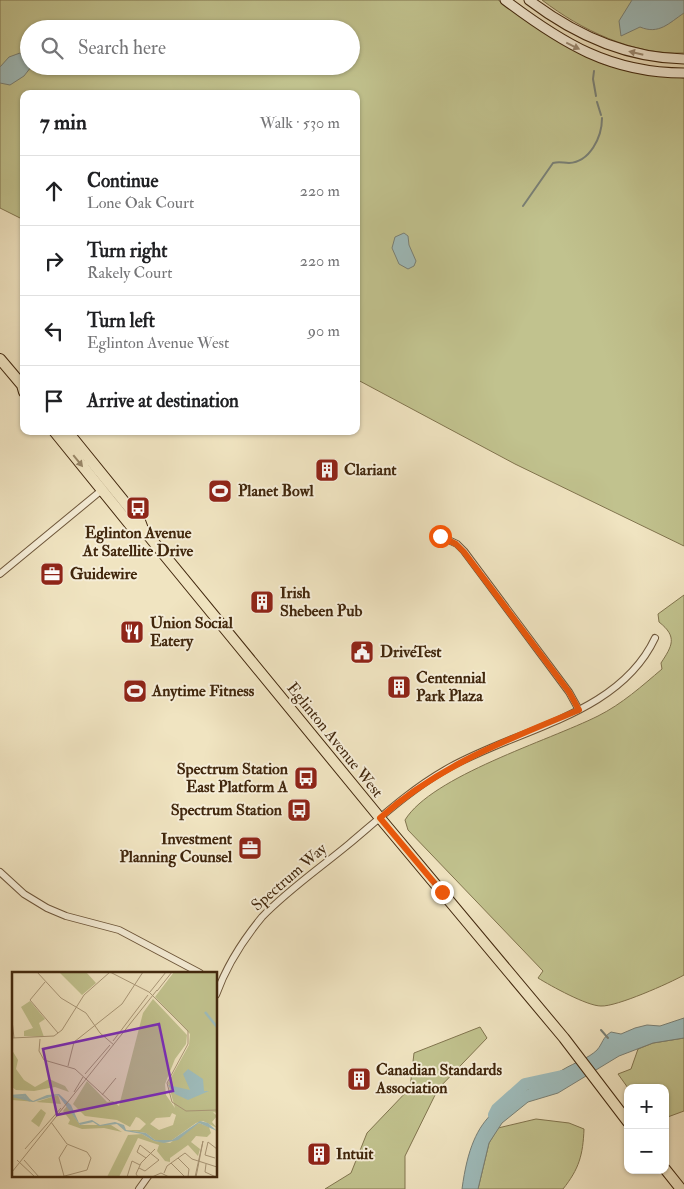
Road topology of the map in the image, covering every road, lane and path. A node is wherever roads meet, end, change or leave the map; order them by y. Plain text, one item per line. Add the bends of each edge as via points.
1 (505, 0) edge
2 (529, 0) edge
3 (684, 59) edge
4 (684, 73) edge
5 (0, 359) edge
6 (20, 384) edge
7 (58, 435) edge
8 (70, 435) edge
9 (106, 487) junction
10 (440, 536) dead end
11 (0, 574) edge
12 (655, 638) dead end
13 (579, 710) junction
14 (380, 818) junction
15 (0, 872) edge
16 (198, 972) edge
17 (218, 983) edge
18 (624, 1116) edge
19 (669, 1174) edge
20 (148, 1176) edge
21 (139, 1189) edge
22 (681, 1189) edge

1 -> 4 street via 559,39 587,53 634,68
3 -> 2 street via 640,54 605,44 567,27
5 - 6 main road
7 -> 9 main road, Eglinton Avenue West
8 - 9 main road, Eglinton Avenue West
9 - 11 street
9 - 14 main road, Eglinton Avenue West via 140,521 143,529
10 - 13 street via 464,552 569,692
12 - 13 street, Spectrum Way via 637,668
13 - 14 street, Spectrum Way via 446,769
14 - 17 street, Spectrum Way via 268,912 245,940
14 - 18 main road, Eglinton Avenue West via 564,1038
15 - 16 street via 24,894 47,908 119,930
19 - 22 main road
20 - 21 street

